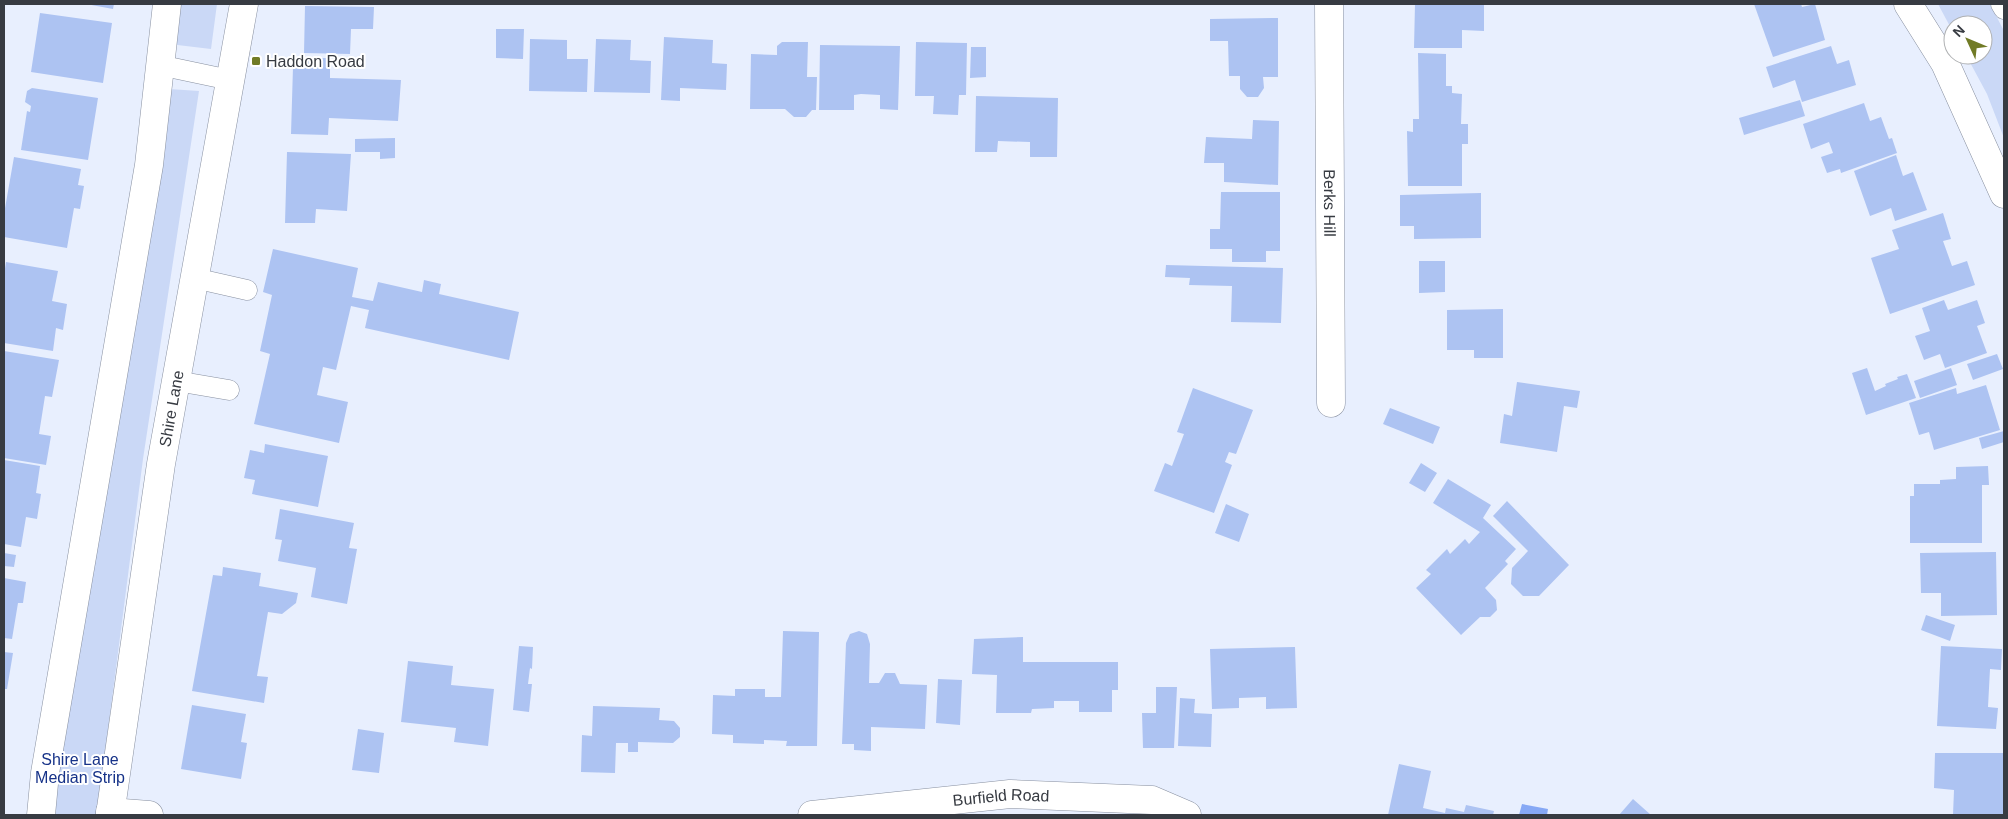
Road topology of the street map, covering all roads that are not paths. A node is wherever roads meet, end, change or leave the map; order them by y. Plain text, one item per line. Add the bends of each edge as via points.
1 (167, 4) edge
2 (244, 4) edge
3 (1329, 4) edge
4 (1908, 4) edge
5 (2001, 4) edge
6 (2004, 9) edge
7 (159, 65) junction
8 (230, 80) junction
9 (2004, 194) edge
10 (194, 278) junction
11 (247, 290) dead end
12 (176, 381) junction
13 (229, 390) dead end
14 (1331, 403) dead end
15 (110, 814) edge
16 (41, 815) edge
17 (149, 815) edge
18 (812, 815) edge
19 (1187, 815) edge

1 - 7 street
2 - 8 street, Shire Lane
3 - 14 street, Berks Hill
4 - 9 street via 1944,63
5 - 6 lane
7 - 8 lane
7 - 16 street via 149,165 45,773
8 - 10 street, Shire Lane
10 - 11 lane
10 - 12 street, Shire Lane
12 - 13 lane
12 - 15 street, Shire Lane
15 - 17 street
18 - 19 street, Burfield Road via 1010,794 1152,800

